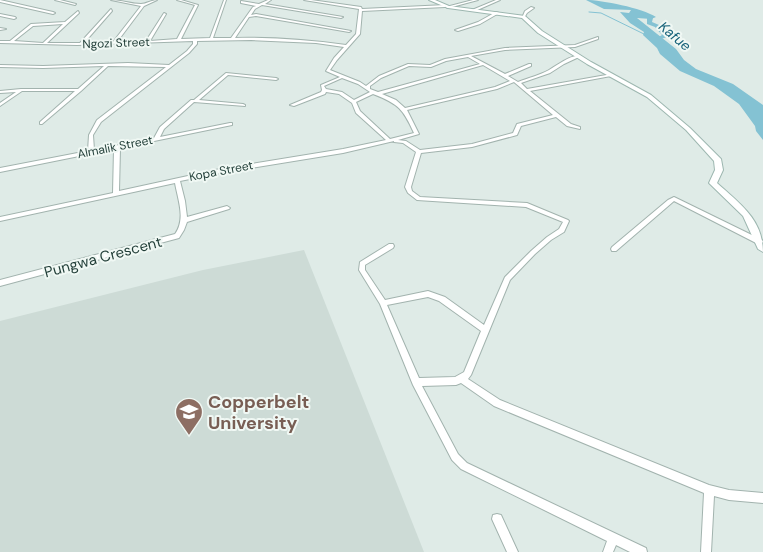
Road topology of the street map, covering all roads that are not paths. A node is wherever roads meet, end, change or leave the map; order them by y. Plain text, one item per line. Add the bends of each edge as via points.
1 (56, 0) edge
2 (112, 0) edge
3 (156, 0) edge
4 (178, 0) edge
5 (196, 0) edge
6 (225, 0) edge
7 (270, 0) edge
8 (305, 0) edge
9 (435, 0) edge
10 (477, 0) edge
11 (499, 0) edge
12 (0, 1) edge
13 (191, 2) junction
14 (242, 2) dead end
15 (75, 4) dead end
16 (143, 5) junction
17 (259, 5) junction
18 (446, 7) junction
19 (532, 8) dead end
20 (111, 10) dead end
21 (360, 10) junction
22 (474, 10) junction
23 (78, 12) dead end
24 (53, 13) dead end
25 (497, 13) junction
26 (164, 14) dead end
27 (0, 15) edge
28 (248, 16) junction
29 (341, 17) dead end
30 (523, 17) junction
31 (14, 18) dead end
32 (66, 23) junction
33 (457, 30) dead end
34 (350, 31) dead end
35 (232, 38) junction
36 (597, 38) dead end
37 (212, 39) junction
38 (178, 40) junction
39 (195, 40) junction
40 (0, 42) edge
41 (11, 42) junction
42 (147, 42) junction
43 (114, 43) junction
44 (44, 44) junction
45 (81, 44) junction
46 (348, 46) junction
47 (564, 47) junction
48 (579, 56) junction
49 (470, 57) junction
50 (481, 65) junction
51 (530, 65) dead end
52 (0, 66) edge
53 (106, 66) junction
54 (170, 66) junction
55 (610, 75) junction
56 (505, 76) junction
57 (340, 78) junction
58 (276, 79) dead end
59 (515, 82) junction
60 (21, 90) junction
61 (80, 90) junction
62 (324, 90) junction
63 (527, 90) junction
64 (371, 91) junction
65 (0, 92) edge
66 (380, 93) junction
67 (195, 100) junction
68 (354, 102) junction
69 (0, 105) edge
70 (243, 105) dead end
71 (292, 105) dead end
72 (406, 109) junction
73 (557, 114) junction
74 (42, 123) dead end
75 (230, 124) dead end
76 (578, 128) dead end
77 (156, 139) junction
78 (392, 141) junction
79 (117, 147) junction
80 (90, 152) junction
81 (419, 152) junction
82 (0, 170) edge
83 (177, 180) junction
84 (116, 193) junction
85 (228, 208) dead end
86 (0, 219) edge
87 (185, 220) junction
88 (391, 246) dead end
89 (762, 246) edge
90 (614, 249) dead end
91 (0, 283) edge
92 (383, 303) junction
93 (484, 329) junction
94 (462, 379) junction
95 (416, 382) junction
96 (709, 490) junction
97 (763, 498) edge
98 (497, 519) dead end
99 (613, 538) junction
100 (513, 552) edge
101 (608, 552) edge
102 (642, 552) edge
103 (706, 552) edge

1 - 15 street
2 - 16 street
3 - 16 street
4 - 13 street
5 - 13 street
6 - 37 street
7 - 17 street
8 - 21 street
9 - 18 street
10 - 18 street
11 - 22 street
12 - 24 street
13 - 38 street via 197,5
14 - 17 street
16 - 43 street
17 - 28 street
17 - 29 street
18 - 21 street
18 - 22 street
19 - 30 street
20 - 45 street
21 - 46 street via 358,34
22 - 25 street
23 - 32 street
25 - 30 street
25 - 33 street
26 - 42 street
27 - 31 street
28 - 34 street
28 - 35 street
30 - 47 street
32 - 41 street via 32,25
32 - 44 street
35 - 37 street, Ngozi Street
35 - 46 street, Ngozi Street via 315,41
36 - 47 street
37 - 39 street, Ngozi Street
38 - 39 street, Ngozi Street
38 - 42 street, Ngozi Street
39 - 54 street via 191,48
40 - 41 street, Ngozi Street
41 - 44 street, Ngozi Street
42 - 43 street, Ngozi Street
43 - 45 street, Ngozi Street
44 - 45 street, Ngozi Street
46 - 57 street via 328,68
47 - 48 street
47 - 49 street via 505,49
48 - 55 street
48 - 59 street via 549,72
49 - 50 street
49 - 64 street via 445,60 431,66 408,65 378,78 368,86
50 - 56 street
50 - 66 street
51 - 56 street
52 - 53 street via 42,69
53 - 54 street
53 - 61 street
54 - 80 street via 99,121 92,135
55 - 63 street
55 - 89 street via 656,101 714,156 719,166 713,182 747,215
56 - 59 street
57 - 62 street via 322,86
57 - 64 street
58 - 67 street via 227,74
59 - 63 street
59 - 72 street
60 - 61 street
60 - 65 street
60 - 69 street
61 - 74 street
62 - 68 street via 340,93
62 - 71 street
63 - 73 street
64 - 66 street
64 - 68 street
66 - 72 street
67 - 70 street
67 - 77 street via 162,128
68 - 78 street via 358,112
72 - 78 street, Kopa Street via 417,134
73 - 76 street
73 - 81 street via 519,125 514,134 505,137
75 - 77 street, Almalik Street
77 - 79 street, Almalik Street
78 - 81 street via 404,142
78 - 83 street, Kopa Street
79 - 80 street, Almalik Street
79 - 84 street
80 - 82 street, Almalik Street
81 - 93 street via 408,187 419,199 527,205 566,221 562,230 551,235 513,270
83 - 84 street, Kopa Street
83 - 87 street
84 - 86 street, Kopa Street
85 - 87 street
87 - 91 street, Pungwa Crescent via 181,232 169,239
88 - 92 street via 362,264 365,277
89 - 90 street via 680,200 674,200
92 - 93 street via 428,294 442,299
92 - 95 street
93 - 94 street via 470,369
94 - 95 street
94 - 96 street via 497,402
95 - 99 street via 447,444 464,466
96 - 97 street
96 - 103 street
98 - 100 street
99 - 101 street
99 - 102 street

